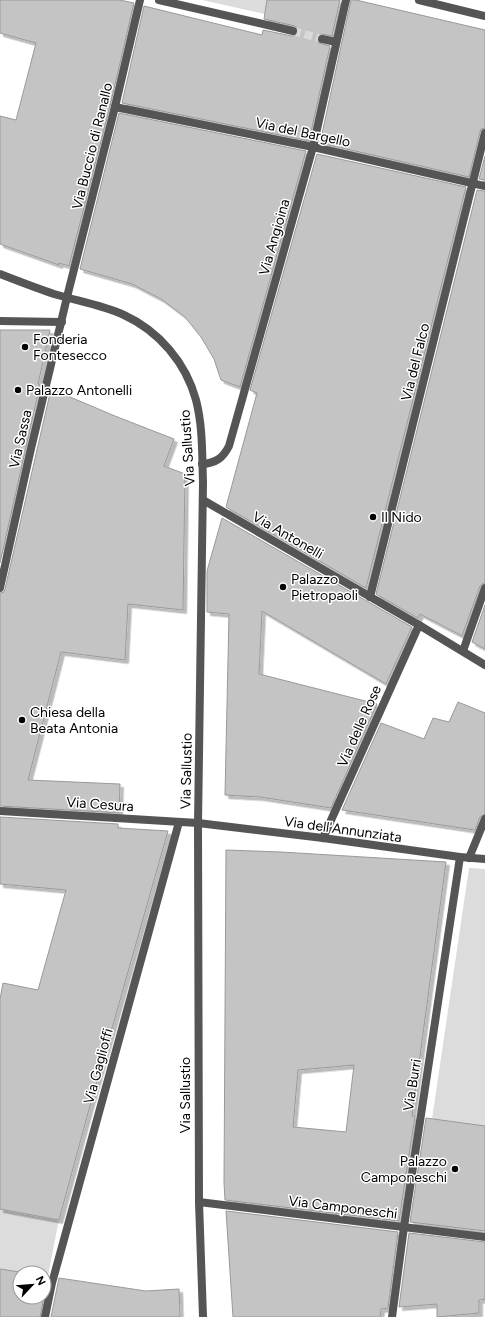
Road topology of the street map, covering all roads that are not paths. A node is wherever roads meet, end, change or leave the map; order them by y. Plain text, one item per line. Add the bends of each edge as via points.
1 (140, 0) edge
2 (159, 0) edge
3 (346, 0) edge
4 (419, 0) edge
5 (485, 16) edge
6 (293, 31) tunnel mouth
7 (322, 38) tunnel mouth
8 (336, 42) junction
9 (115, 107) junction
10 (485, 133) edge
11 (313, 147) junction
12 (473, 183) junction
13 (485, 186) edge
14 (0, 274) edge
15 (67, 297) junction
16 (0, 321) edge
17 (62, 322) junction
18 (202, 464) junction
19 (203, 500) junction
20 (0, 588) edge
21 (485, 588) edge
22 (370, 597) junction
23 (419, 625) junction
24 (463, 651) junction
25 (485, 665) edge
26 (0, 811) edge
27 (485, 819) edge
28 (179, 822) junction
29 (198, 824) junction
30 (323, 838) junction
31 (460, 857) junction
32 (469, 858) junction
33 (485, 859) edge
34 (198, 1202) junction
35 (404, 1227) junction
36 (485, 1237) edge
37 (45, 1317) edge
38 (204, 1317) edge
39 (392, 1317) edge

1 - 9 street, Via Buccio di Ranallo
2 - 6 street
3 - 8 street, Via Angioina
4 - 5 street
7 - 8 street
8 - 11 street, Via Angioina
9 - 11 street, Via del Bargello
9 - 15 street, Via Buccio di Ranallo
10 - 12 street, Via del Falco
11 - 12 street, Via del Bargello
11 - 18 street, Via Angioina via 229,446 217,462
12 - 13 street, Via del Bargello
12 - 22 street, Via del Falco
14 - 15 street, Via Sallustio
15 - 17 street, Via Sassa
15 - 18 street, Via Sallustio via 125,315 165,344 190,381 196,401
16 - 17 street
17 - 20 street, Via Sassa
18 - 19 street, Via Sallustio
19 - 22 street, Via Antonelli
19 - 29 street, Via Sallustio
21 - 24 street
22 - 23 street, Via Antonelli
23 - 24 street, Via Antonelli
23 - 30 street, Via delle Rose
24 - 25 street, Via Antonelli
26 - 28 street, Via Cesura
27 - 32 street
28 - 29 street, Via Cesura
28 - 37 street, Via Gaglioffi via 52,1283
29 - 30 street, Via dell'Annunziata
29 - 34 street, Via Sallustio
30 - 31 street, Via dell'Annunziata
31 - 32 street, Via dell'Annunziata
31 - 35 street, Via Burri
32 - 33 street, Via dell'Annunziata
34 - 35 street, Via Camponeschi
34 - 38 street, Via Sallustio
35 - 36 street, Via Camponeschi
35 - 39 street, Via Burri

